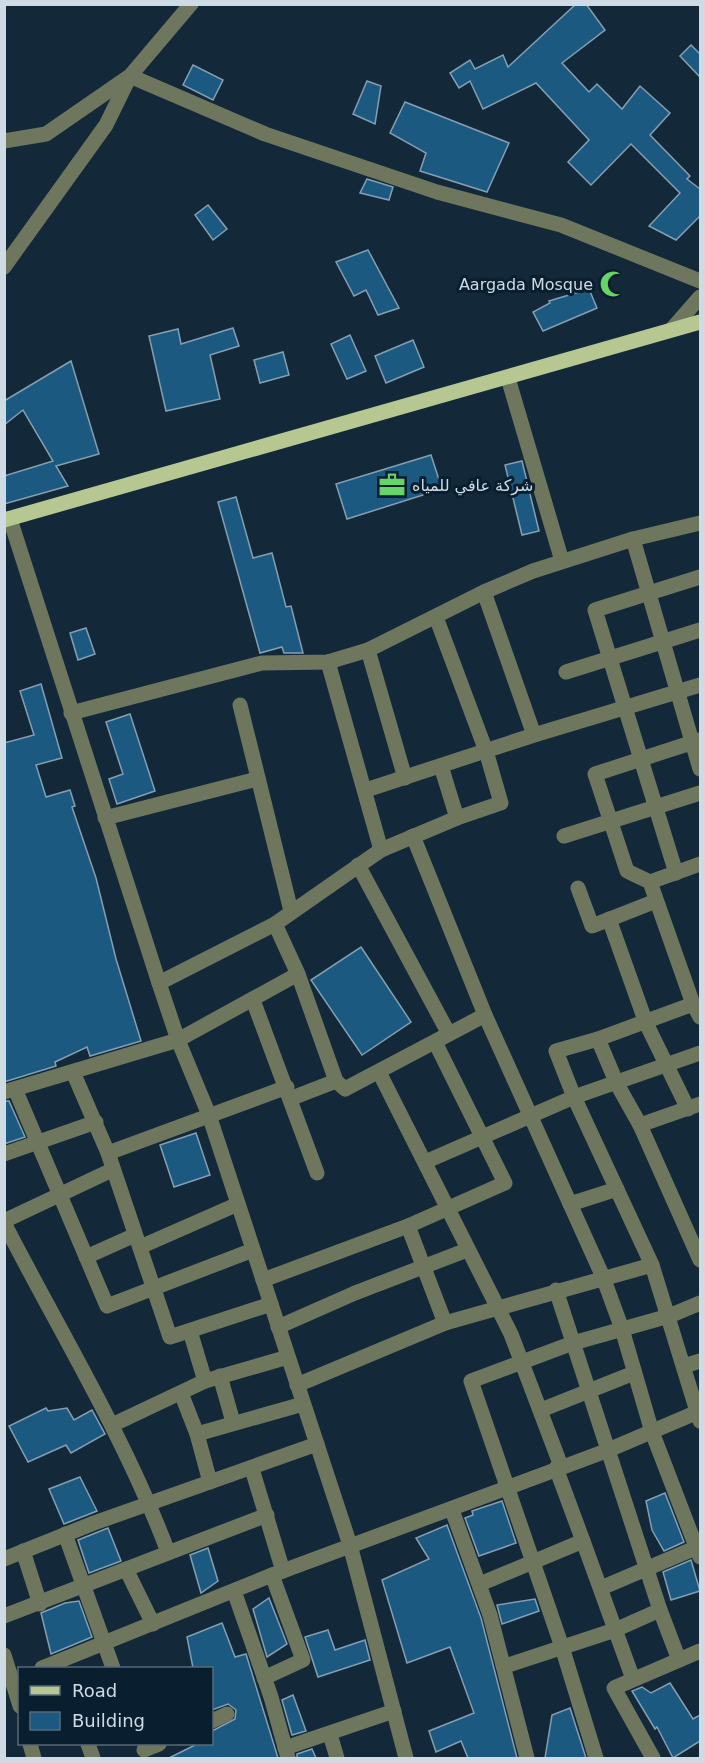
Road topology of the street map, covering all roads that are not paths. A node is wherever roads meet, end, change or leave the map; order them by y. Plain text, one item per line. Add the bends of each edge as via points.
1 (190, 4) edge
2 (130, 76) junction
3 (4, 141) edge
4 (4, 267) edge
5 (700, 281) edge
6 (700, 297) edge
7 (700, 322) edge
8 (672, 329) junction
9 (508, 378) junction
10 (7, 519) edge
11 (700, 523) edge
12 (633, 539) junction
13 (562, 561) junction
14 (700, 577) edge
15 (484, 592) junction
16 (648, 592) junction
17 (435, 617) junction
18 (700, 630) edge
19 (662, 640) junction
20 (368, 650) junction
21 (610, 659) junction
22 (328, 662) junction
23 (566, 672) dead end
24 (700, 685) edge
25 (678, 692) junction
26 (240, 705) dead end
27 (625, 708) junction
28 (71, 713) junction
29 (534, 735) junction
30 (697, 741) edge
31 (486, 751) junction
32 (641, 759) junction
33 (441, 766) junction
34 (700, 769) edge
35 (405, 778) junction
36 (257, 779) junction
37 (366, 790) junction
38 (700, 793) edge
39 (656, 807) junction
40 (105, 818) junction
41 (457, 818) junction
42 (611, 821) junction
43 (413, 836) junction
44 (564, 836) dead end
45 (381, 850) junction
46 (700, 864) edge
47 (358, 865) junction
48 (676, 873) junction
49 (650, 882) junction
50 (578, 888) dead end
51 (656, 901) junction
52 (291, 911) junction
53 (609, 919) junction
54 (275, 924) junction
55 (298, 974) junction
56 (159, 983) junction
57 (253, 1000) junction
58 (697, 1011) edge
59 (485, 1015) junction
60 (646, 1023) junction
61 (449, 1035) junction
62 (598, 1039) junction
63 (178, 1040) junction
64 (435, 1042) junction
65 (700, 1053) edge
66 (667, 1066) junction
67 (73, 1072) junction
68 (379, 1072) junction
69 (336, 1081) junction
70 (617, 1084) junction
71 (10, 1091) edge
72 (289, 1093) junction
73 (574, 1097) junction
74 (694, 1106) edge
75 (209, 1115) junction
76 (532, 1116) junction
77 (96, 1122) junction
78 (640, 1125) junction
79 (484, 1137) junction
80 (36, 1142) junction
81 (108, 1153) junction
82 (4, 1154) edge
83 (425, 1162) junction
84 (112, 1170) junction
85 (317, 1173) dead end
86 (617, 1189) junction
87 (58, 1195) junction
88 (238, 1204) junction
89 (570, 1204) junction
90 (447, 1209) junction
91 (4, 1222) edge
92 (408, 1226) junction
93 (137, 1241) junction
94 (253, 1250) junction
95 (467, 1250) junction
96 (700, 1256) edge
97 (86, 1257) junction
98 (652, 1265) junction
99 (423, 1268) junction
100 (603, 1277) junction
101 (263, 1280) junction
102 (153, 1290) junction
103 (556, 1290) junction
104 (700, 1303) edge
105 (271, 1304) junction
106 (498, 1309) junction
107 (669, 1316) junction
108 (445, 1323) junction
109 (278, 1327) junction
110 (622, 1329) junction
111 (190, 1331) junction
112 (573, 1343) junction
113 (288, 1357) junction
114 (522, 1361) junction
115 (700, 1361) edge
116 (684, 1366) junction
117 (634, 1374) junction
118 (220, 1376) junction
119 (205, 1381) junction
120 (297, 1385) junction
121 (589, 1390) junction
122 (181, 1393) junction
123 (303, 1404) junction
124 (541, 1410) junction
125 (699, 1415) edge
126 (233, 1422) junction
127 (112, 1425) junction
128 (652, 1431) junction
129 (197, 1434) junction
130 (317, 1444) junction
131 (606, 1451) junction
132 (559, 1467) junction
133 (252, 1469) junction
134 (210, 1482) junction
135 (509, 1487) junction
136 (150, 1504) junction
137 (452, 1510) junction
138 (267, 1515) junction
139 (65, 1534) junction
140 (583, 1541) junction
141 (350, 1545) junction
142 (24, 1551) junction
143 (700, 1551) edge
144 (168, 1552) junction
145 (4, 1559) edge
146 (534, 1563) junction
147 (645, 1568) junction
148 (126, 1569) junction
149 (278, 1573) junction
150 (480, 1584) junction
151 (83, 1586) junction
152 (601, 1588) junction
153 (234, 1591) junction
154 (40, 1604) junction
155 (660, 1610) junction
156 (4, 1616) edge
157 (153, 1624) junction
158 (615, 1630) junction
159 (103, 1644) junction
160 (562, 1647) junction
161 (700, 1651) edge
162 (4, 1655) edge
163 (679, 1660) junction
164 (62, 1665) edge
165 (505, 1666) junction
166 (112, 1667) edge
167 (264, 1678) junction
168 (633, 1679) junction
169 (12, 1681) edge
170 (18, 1700) edge
171 (394, 1711) junction
172 (227, 1714) dead end
173 (213, 1721) edge
174 (330, 1734) junction
175 (286, 1753) edge
176 (337, 1758) edge
177 (406, 1758) edge
178 (527, 1758) edge
179 (596, 1758) edge
180 (653, 1758) edge

1 - 2 street
2 - 3 street via 46,134
2 - 4 street via 106,125
2 - 5 street via 265,134 437,192 561,225
6 - 8 street
7 - 8 main road
8 - 9 main road
9 - 10 main road
9 - 13 street
10 - 28 street
11 - 12 street
12 - 13 street
12 - 16 street
13 - 15 street
14 - 16 street
15 - 17 street
15 - 29 street
16 - 19 street
16 - 21 street via 595,610
17 - 20 street
17 - 31 street
18 - 19 street
19 - 21 street
19 - 25 street
20 - 22 street
20 - 35 street
21 - 23 street
21 - 27 street
22 - 28 street via 262,663
22 - 37 street
24 - 25 street
25 - 27 street
25 - 30 street
26 - 36 street
27 - 29 street
27 - 32 street
28 - 40 street
29 - 31 street
30 - 32 street
30 - 34 street
31 - 33 street
31 - 41 street via 501,803
32 - 39 street
32 - 42 street via 596,774
33 - 35 street
33 - 41 street
35 - 37 street
36 - 40 street
36 - 52 street
37 - 45 street
38 - 39 street
39 - 42 street
39 - 48 street
40 - 56 street
41 - 43 street
42 - 44 street
42 - 49 street via 627,871
43 - 45 street
43 - 59 street
45 - 47 street
46 - 48 street
47 - 52 street
47 - 61 street
48 - 49 street
49 - 51 street
50 - 53 street via 592,927
51 - 53 street
51 - 58 street
52 - 54 street
53 - 60 street
54 - 55 street
54 - 56 street
55 - 57 street
55 - 69 street
56 - 63 street
57 - 63 street
57 - 72 street
58 - 60 street
59 - 61 street
59 - 76 street
60 - 62 street
60 - 66 street
61 - 64 street
62 - 70 street
62 - 73 street via 556,1051
63 - 67 street
63 - 75 street
64 - 68 street
64 - 79 street
65 - 66 street
66 - 70 street
66 - 74 street
67 - 71 street
67 - 77 street
68 - 69 street via 345,1089
68 - 83 street
69 - 72 street
70 - 73 street
70 - 78 street
71 - 80 street
72 - 75 street
72 - 85 street
73 - 76 street
73 - 86 street
74 - 78 street
75 - 81 street
75 - 88 street
76 - 79 street
76 - 89 street
77 - 80 street
77 - 81 street
78 - 96 street
79 - 83 street
79 - 90 street via 505,1183
80 - 82 street
80 - 87 street
81 - 84 street
83 - 90 street
84 - 87 street
84 - 93 street
86 - 89 street
86 - 98 street
87 - 91 street
87 - 97 street
88 - 93 street
88 - 94 street
89 - 100 street
90 - 92 street
90 - 95 street
91 - 127 street
92 - 99 street
92 - 101 street
93 - 97 street
93 - 102 street
94 - 101 street
94 - 102 street
95 - 99 street
95 - 106 street
97 - 102 street via 107,1306
98 - 100 street
98 - 107 street
99 - 108 street
99 - 109 street
100 - 103 street
100 - 110 street
101 - 105 street
102 - 111 street via 170,1337
103 - 106 street
103 - 112 street
104 - 107 street
105 - 109 street
105 - 111 street
106 - 108 street
106 - 114 street
107 - 110 street
107 - 116 street
108 - 120 street
109 - 113 street
110 - 112 street
110 - 117 street
111 - 119 street
112 - 114 street
112 - 121 street
113 - 118 street
113 - 120 street
114 - 124 street
114 - 135 street via 476,1377 470,1384
115 - 116 street
116 - 125 street
117 - 121 street
117 - 128 street
118 - 119 street
118 - 126 street
119 - 122 street
120 - 123 street
121 - 124 street
121 - 131 street
122 - 127 street
122 - 129 street
123 - 126 street
123 - 130 street
124 - 132 street
125 - 128 street
126 - 129 street
127 - 136 street
128 - 131 street
128 - 143 street
129 - 134 street
130 - 133 street
130 - 141 street
131 - 132 street
131 - 147 street
132 - 135 street
132 - 140 street
133 - 134 street
133 - 138 street
134 - 136 street
135 - 137 street
135 - 146 street
136 - 139 street
136 - 144 street
137 - 141 street
137 - 150 street
138 - 144 street
138 - 149 street
139 - 142 street
139 - 151 street
140 - 146 street
140 - 152 street
141 - 149 street
141 - 171 street
142 - 145 street
142 - 154 street
143 - 147 street
144 - 148 street
146 - 150 street
146 - 160 street
147 - 152 street
147 - 155 street
148 - 151 street
148 - 157 street
149 - 153 street
149 - 167 street via 303,1660
150 - 165 street
151 - 154 street
151 - 159 street
152 - 158 street
153 - 157 street
153 - 167 street
154 - 156 street
155 - 158 street
155 - 163 street
157 - 159 street
158 - 160 street
158 - 168 street
159 - 164 street
159 - 166 street
160 - 165 street
160 - 179 street
161 - 163 street
162 - 169 street
163 - 168 street
165 - 178 street
167 - 175 street
168 - 180 street via 617,1685 614,1692
169 - 170 street
171 - 174 street
171 - 177 street
172 - 173 street
174 - 175 street
174 - 176 street

